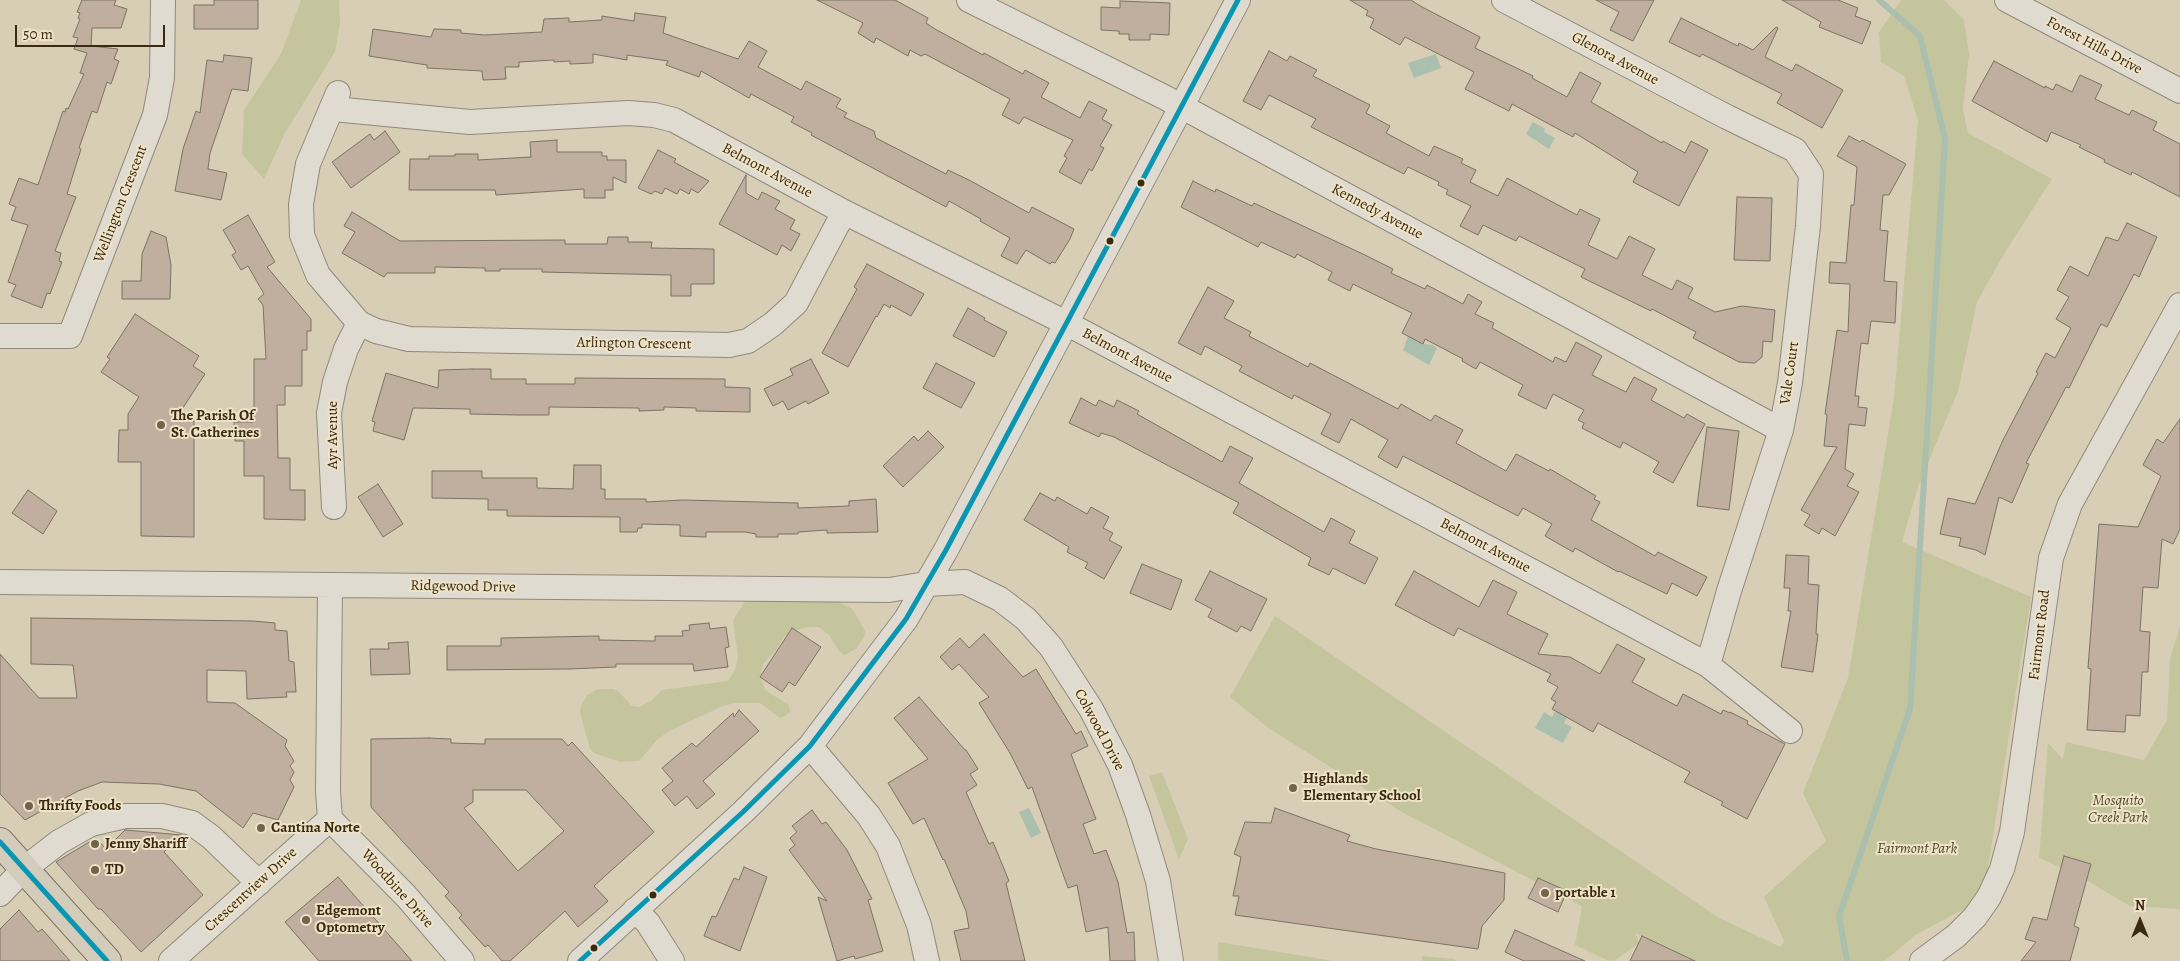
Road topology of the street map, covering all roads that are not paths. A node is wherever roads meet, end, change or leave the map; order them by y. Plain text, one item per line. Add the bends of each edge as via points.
1 (163, 0) edge
2 (968, 0) edge
3 (1238, 0) edge
4 (1504, 0) edge
5 (2007, 0) edge
6 (2180, 91) edge
7 (1181, 106) junction
8 (1727, 117) joint
9 (844, 212) junction
10 (2180, 305) edge
11 (359, 323) junction
12 (1066, 323) junction
13 (0, 336) edge
14 (1782, 430) junction
15 (334, 507) dead end
16 (0, 582) edge
17 (926, 584) junction
18 (330, 586) junction
19 (1708, 665) junction
20 (1790, 731) dead end
21 (810, 746) junction
22 (330, 819) junction
23 (0, 842) edge
24 (24, 869) junction
25 (259, 883) junction
26 (0, 894) edge
27 (635, 910) junction
28 (107, 961) edge
29 (171, 961) edge
30 (462, 961) edge
31 (580, 961) edge
32 (672, 961) edge
33 (927, 961) edge
34 (1170, 961) edge
35 (1922, 961) edge

1 - 13 street, Wellington Crescent via 162,78 155,115 70,336
2 - 7 street, Kennedy Avenue
3 - 7 street
4 - 8 street, Glenora Avenue
5 - 6 street, Forest Hills Drive
7 - 12 street
7 - 14 street, Kennedy Avenue
8 - 14 street, Vale Court via 1794,150 1811,174 1808,226
9 - 11 street, Arlington Crescent via 796,303 748,341 729,345 409,339
9 - 11 street, Belmont Avenue via 674,120 654,115 628,113 470,122 336,101 308,164 301,204 302,235 318,275
9 - 12 street, Belmont Avenue
10 - 35 street, Fairmont Road via 2070,504 2051,558 2012,832 2002,869 1990,897 1975,916 1956,936
11 - 15 street, Ayr Avenue via 346,349 329,413
12 - 17 street
12 - 19 street, Belmont Avenue
14 - 19 street, Vale Court
16 - 18 street, Ridgewood Drive
17 - 18 street, Ridgewood Drive via 889,590
17 - 21 street via 906,618
17 - 34 street, Colwood Drive via 965,582 1000,598 1026,618 1056,655 1091,709 1120,765 1158,881
18 - 22 street
19 - 20 street, Belmont Avenue
21 - 27 street
21 - 33 street via 869,816 888,846 920,925
22 - 25 street, Crescentview Drive
22 - 30 street, Woodbine Drive via 406,896
23 - 24 main road
24 - 25 street via 59,842 91,824 125,816 162,816 192,823
24 - 26 street
24 - 28 main road
25 - 29 street, Crescentview Drive
27 - 31 street
27 - 32 street via 648,922

